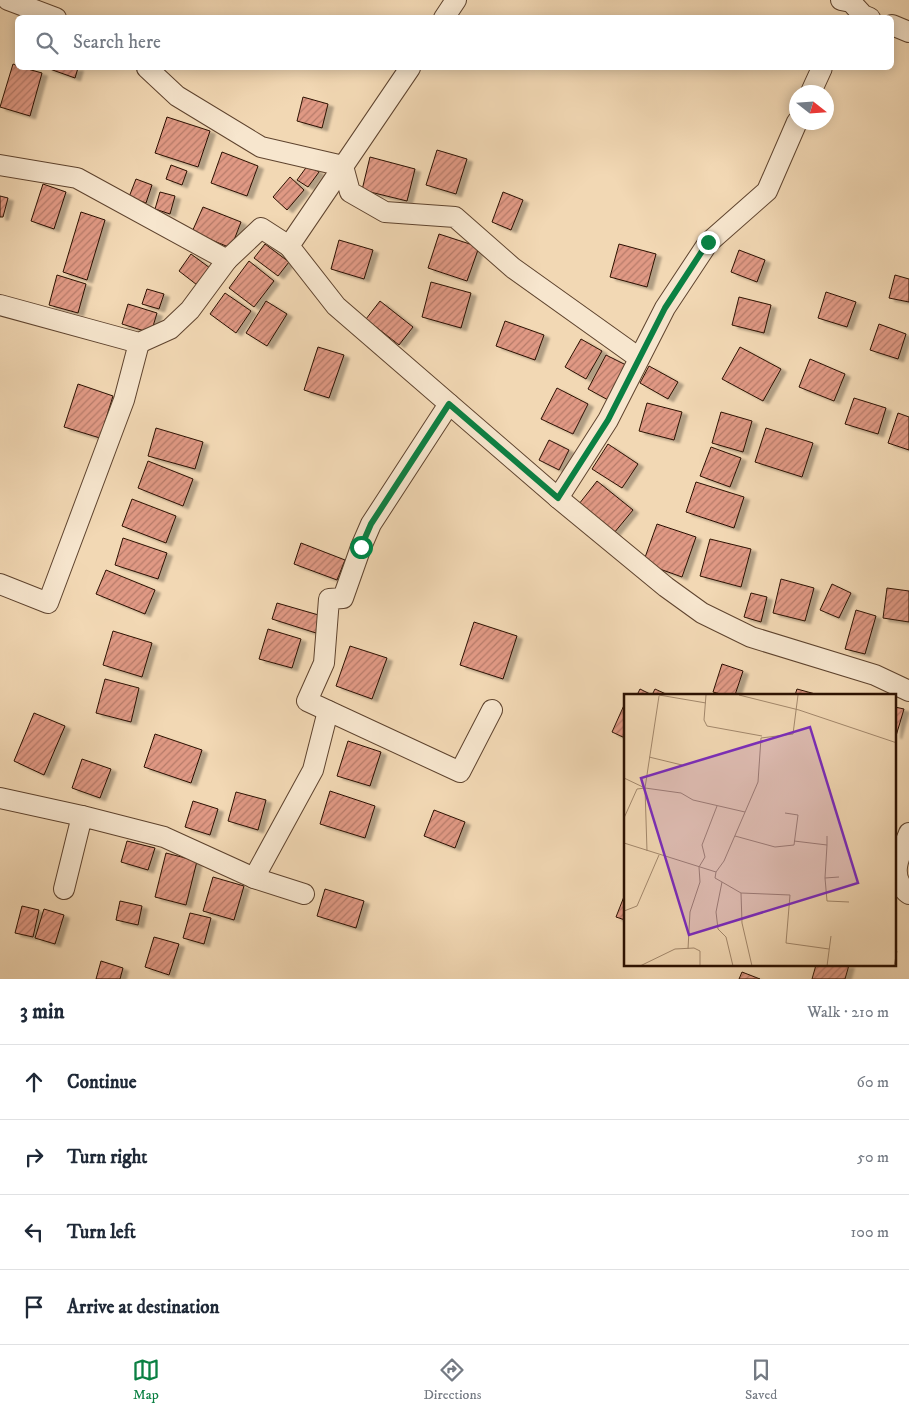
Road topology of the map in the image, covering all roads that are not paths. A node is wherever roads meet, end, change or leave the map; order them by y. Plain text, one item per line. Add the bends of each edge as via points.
1 (8, 0) edge
2 (456, 0) edge
3 (848, 4) edge
4 (48, 15) edge
5 (446, 15) edge
6 (863, 15) edge
7 (894, 27) edge
8 (909, 32) edge
9 (149, 70) edge
10 (409, 70) edge
11 (821, 70) edge
12 (814, 85) edge
13 (794, 130) edge
14 (0, 165) edge
15 (343, 166) junction
16 (289, 246) junction
17 (227, 260) junction
18 (0, 305) edge
19 (139, 343) junction
20 (639, 358) junction
21 (449, 404) junction
22 (558, 498) junction
23 (0, 584) edge
24 (909, 691) edge
25 (492, 710) dead end
26 (328, 711) junction
27 (0, 798) edge
28 (82, 816) junction
29 (909, 833) edge
30 (254, 878) junction
31 (64, 889) dead end
32 (304, 894) dead end
33 (909, 894) edge

1 - 4 street
2 - 5 street
3 - 6 street
7 - 8 street
9 - 15 street via 177,96 261,147
10 - 15 street
11 - 12 street
13 - 20 street via 767,191 708,242 665,308
14 - 17 street via 77,178
15 - 16 street
15 - 20 street via 350,192 385,212 455,217 513,268
16 - 17 street via 262,228
16 - 21 street via 336,306
17 - 19 street via 190,310 170,329
18 - 19 street
19 - 23 street via 124,400 48,603
20 - 22 street via 608,420
21 - 22 street
21 - 26 street via 371,524 343,598 329,599 324,663 307,701
22 - 24 street via 702,613 751,637 875,675
25 - 26 street via 460,772
26 - 30 street via 314,770
27 - 28 street
28 - 30 street via 164,837
28 - 31 street
29 - 33 street via 897,864 897,879
30 - 32 street

